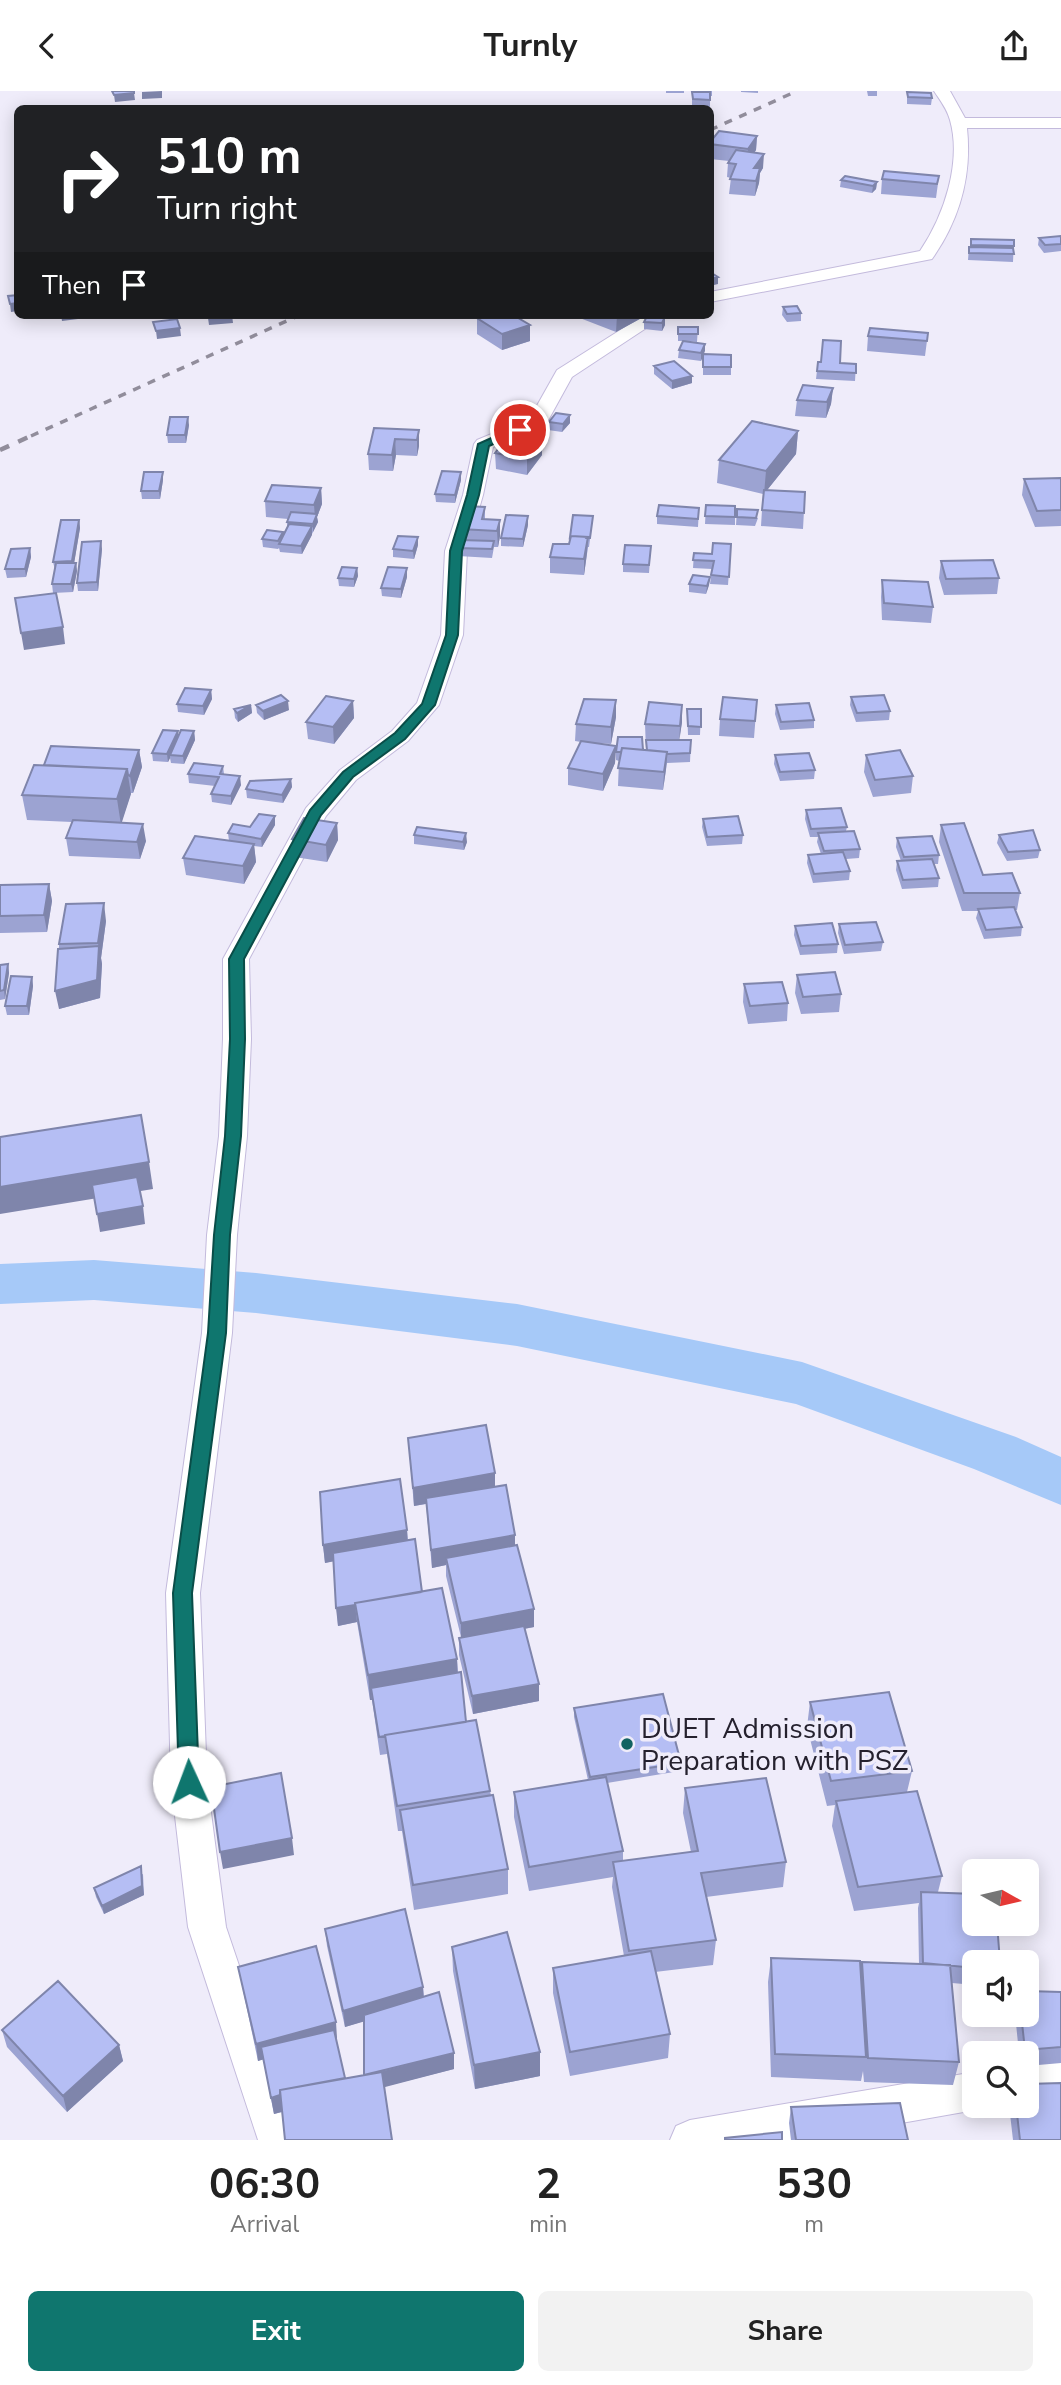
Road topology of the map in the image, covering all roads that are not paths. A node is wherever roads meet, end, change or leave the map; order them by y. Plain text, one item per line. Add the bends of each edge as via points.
1 (942, 91) edge
2 (959, 123) junction
3 (1061, 123) edge
4 (714, 296) edge
5 (651, 319) edge
6 (1061, 2076) edge
7 (1039, 2079) edge
8 (962, 2093) edge
9 (278, 2140) edge
10 (690, 2140) edge

1 - 2 street
2 - 3 street
2 - 4 street via 959,182 938,239 926,255
5 - 9 street via 564,375 538,422 484,444 456,551 452,635 428,705 400,736 348,775 314,813 236,959 233,1136 217,1333 183,1593 189,1782 207,1927
6 - 7 street
8 - 10 street

